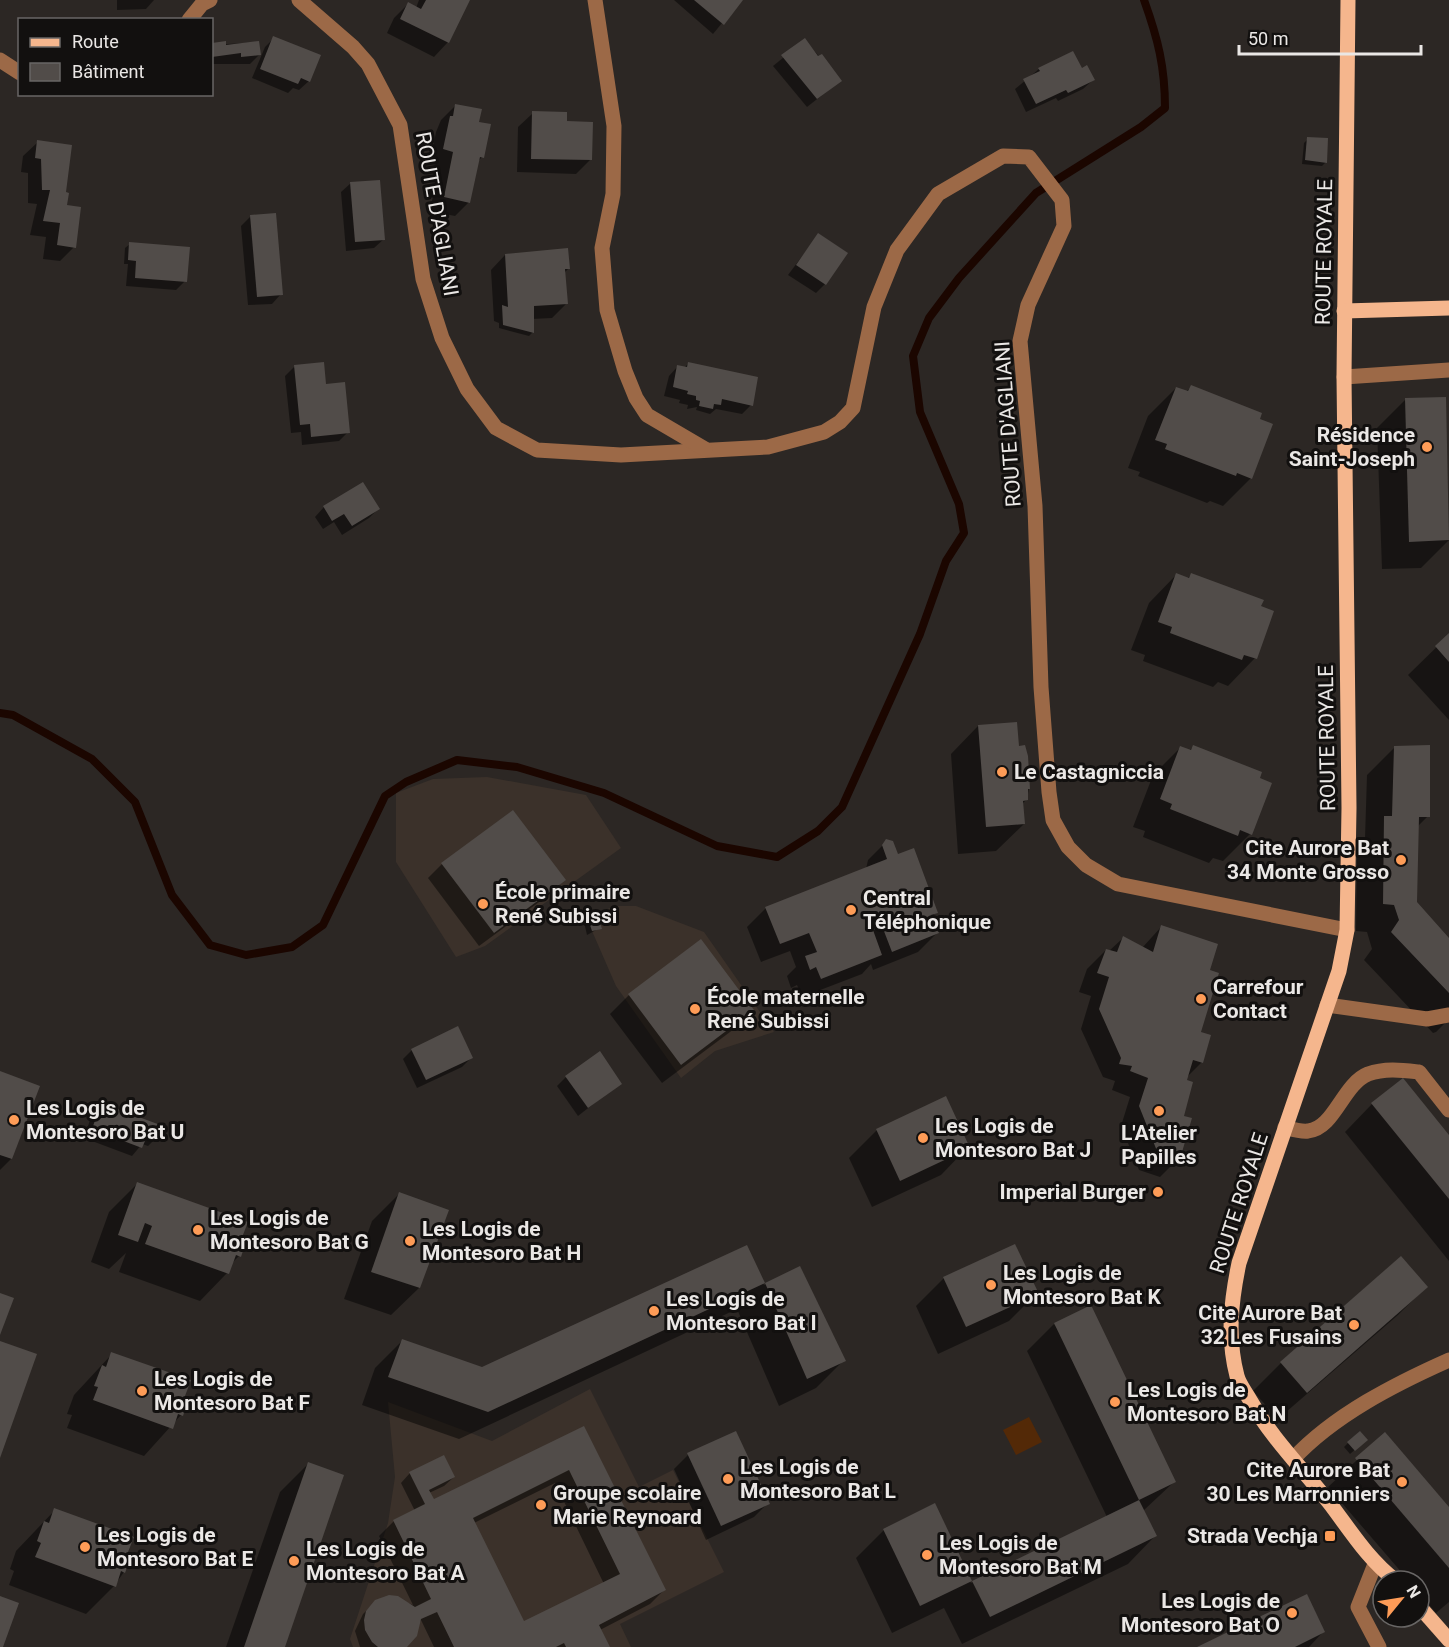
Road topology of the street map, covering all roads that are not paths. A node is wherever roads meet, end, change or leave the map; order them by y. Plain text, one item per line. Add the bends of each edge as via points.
1 (210, 0) edge
2 (298, 0) edge
3 (595, 0) edge
4 (1348, 0) edge
5 (191, 18) edge
6 (0, 60) edge
7 (18, 72) edge
8 (1449, 308) edge
9 (1344, 311) junction
10 (1449, 370) edge
11 (1344, 377) junction
12 (705, 449) junction
13 (1347, 930) junction
14 (1327, 1005) junction
15 (1449, 1015) edge
16 (1449, 1110) edge
17 (1285, 1127) junction
18 (1449, 1360) edge
19 (1293, 1459) junction
20 (1375, 1564) junction
21 (1381, 1569) edge
22 (1431, 1620) edge
23 (1449, 1640) edge
24 (1379, 1647) edge

1 - 5 street
2 - 12 street, ROUTE D'AGLIANI via 368,64 400,125 423,279 442,338 467,389 496,428 537,450 621,455
3 - 12 street via 614,126 613,194 602,248 607,310 625,371 647,416
4 - 9 main road, ROUTE ROYALE
6 - 7 street
8 - 9 main road
9 - 11 main road, ROUTE ROYALE
10 - 11 street
11 - 13 main road, ROUTE ROYALE
12 - 13 street, ROUTE D'AGLIANI via 768,447 824,432 840,422 853,408 873,307 897,250 938,194 1003,156 1029,157 1062,200 1064,226 1028,305 1020,341 1035,506 1041,687 1053,820 1073,853 1118,884
13 - 14 main road, ROUTE ROYALE
14 - 15 street via 1427,1019
14 - 17 main road, ROUTE ROYALE
16 - 17 street via 1419,1072 1392,1069 1366,1075 1344,1094 1326,1123 1310,1132
17 - 19 main road, ROUTE ROYALE via 1239,1263 1231,1304 1237,1378 1259,1416
18 - 19 street via 1387,1389 1306,1445
19 - 20 main road, ROUTE ROYALE
20 - 21 main road, ROUTE ROYALE
20 - 24 street via 1358,1607
22 - 23 main road

